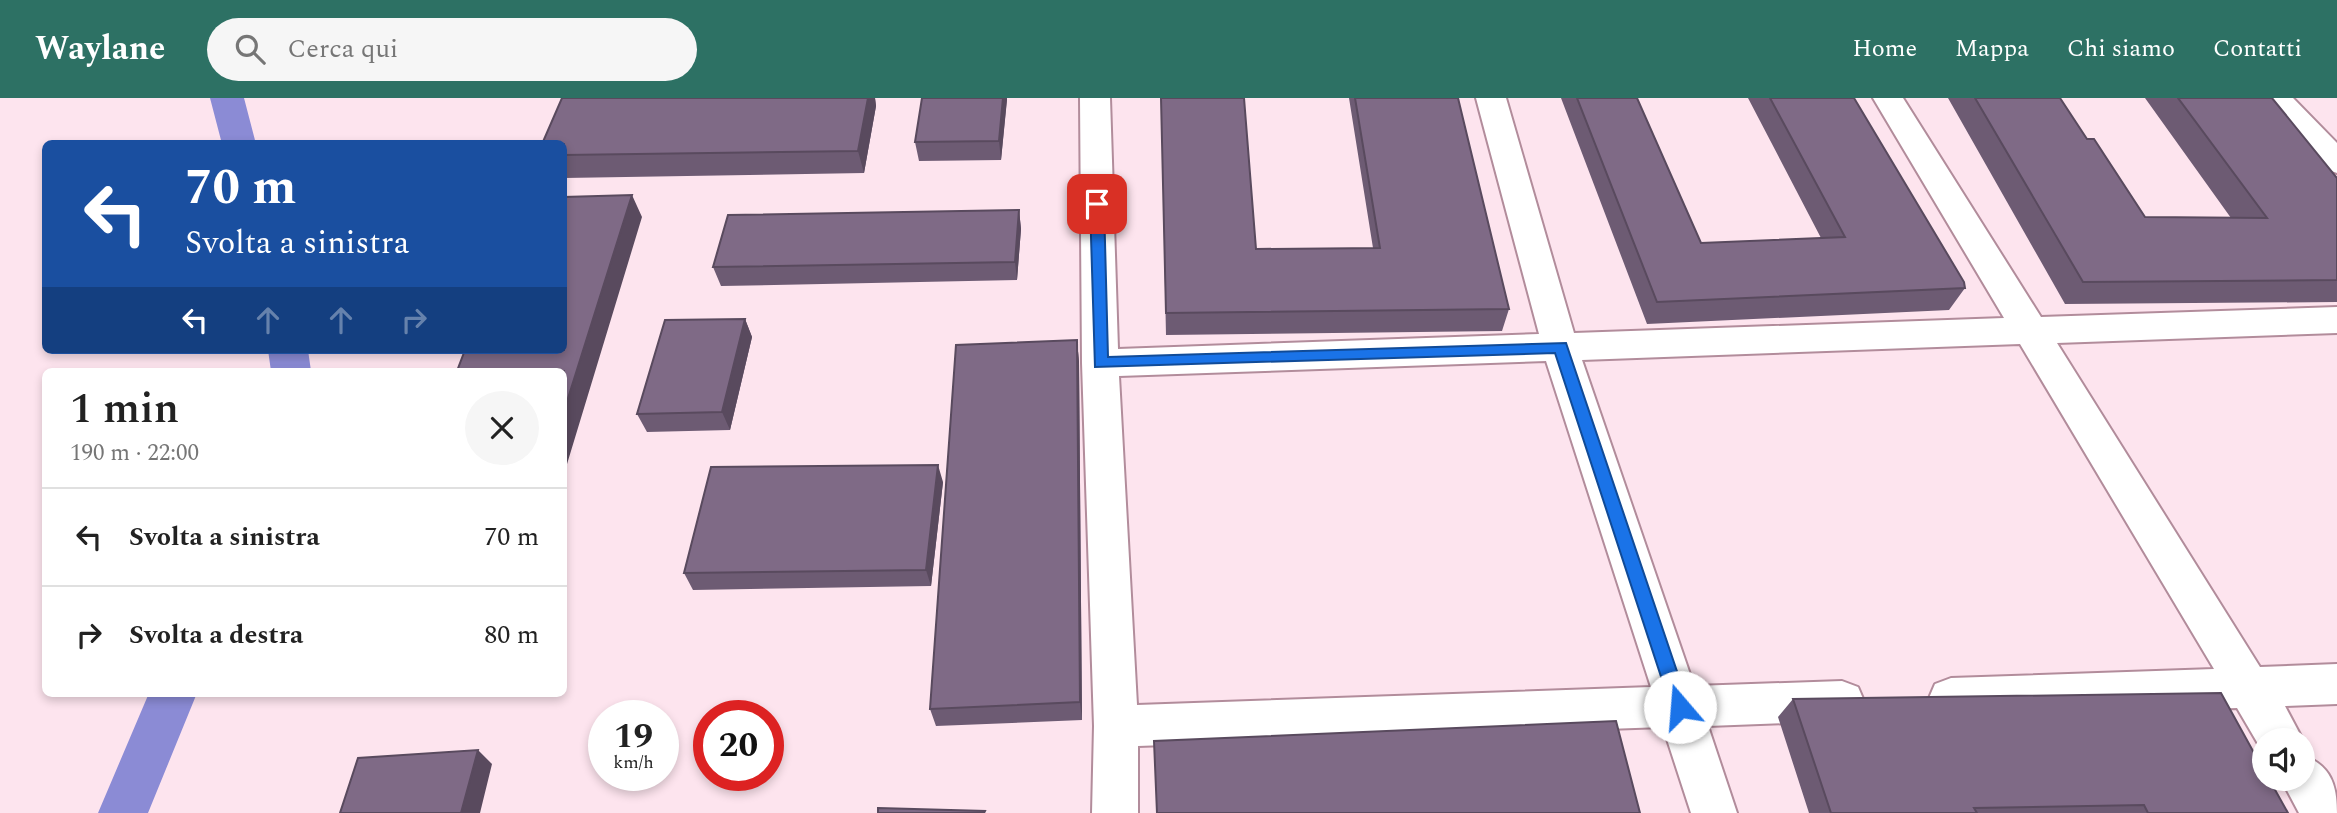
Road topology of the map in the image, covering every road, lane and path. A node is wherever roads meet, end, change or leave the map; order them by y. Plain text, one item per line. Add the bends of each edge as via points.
1 (1095, 98) edge
2 (1492, 98) edge
3 (1888, 98) edge
4 (2276, 98) edge
5 (2337, 162) edge
6 (2337, 320) edge
7 (2030, 331) junction
8 (1560, 347) junction
9 (1100, 363) junction
10 (2337, 684) edge
11 (2248, 688) junction
12 (1680, 707) junction
13 (1116, 726) junction
14 (2273, 728) edge
15 (2312, 791) edge
16 (1115, 813) edge
17 (1714, 813) edge
18 (2325, 813) edge

1 - 9 lane
2 - 8 lane
3 - 7 lane
4 - 5 lane
6 - 7 lane
7 - 8 lane
7 - 11 lane
8 - 9 lane
8 - 12 lane
9 - 13 lane
10 - 11 lane
11 - 12 lane
11 - 14 lane
12 - 13 lane
12 - 17 lane
13 - 16 lane
15 - 18 lane

